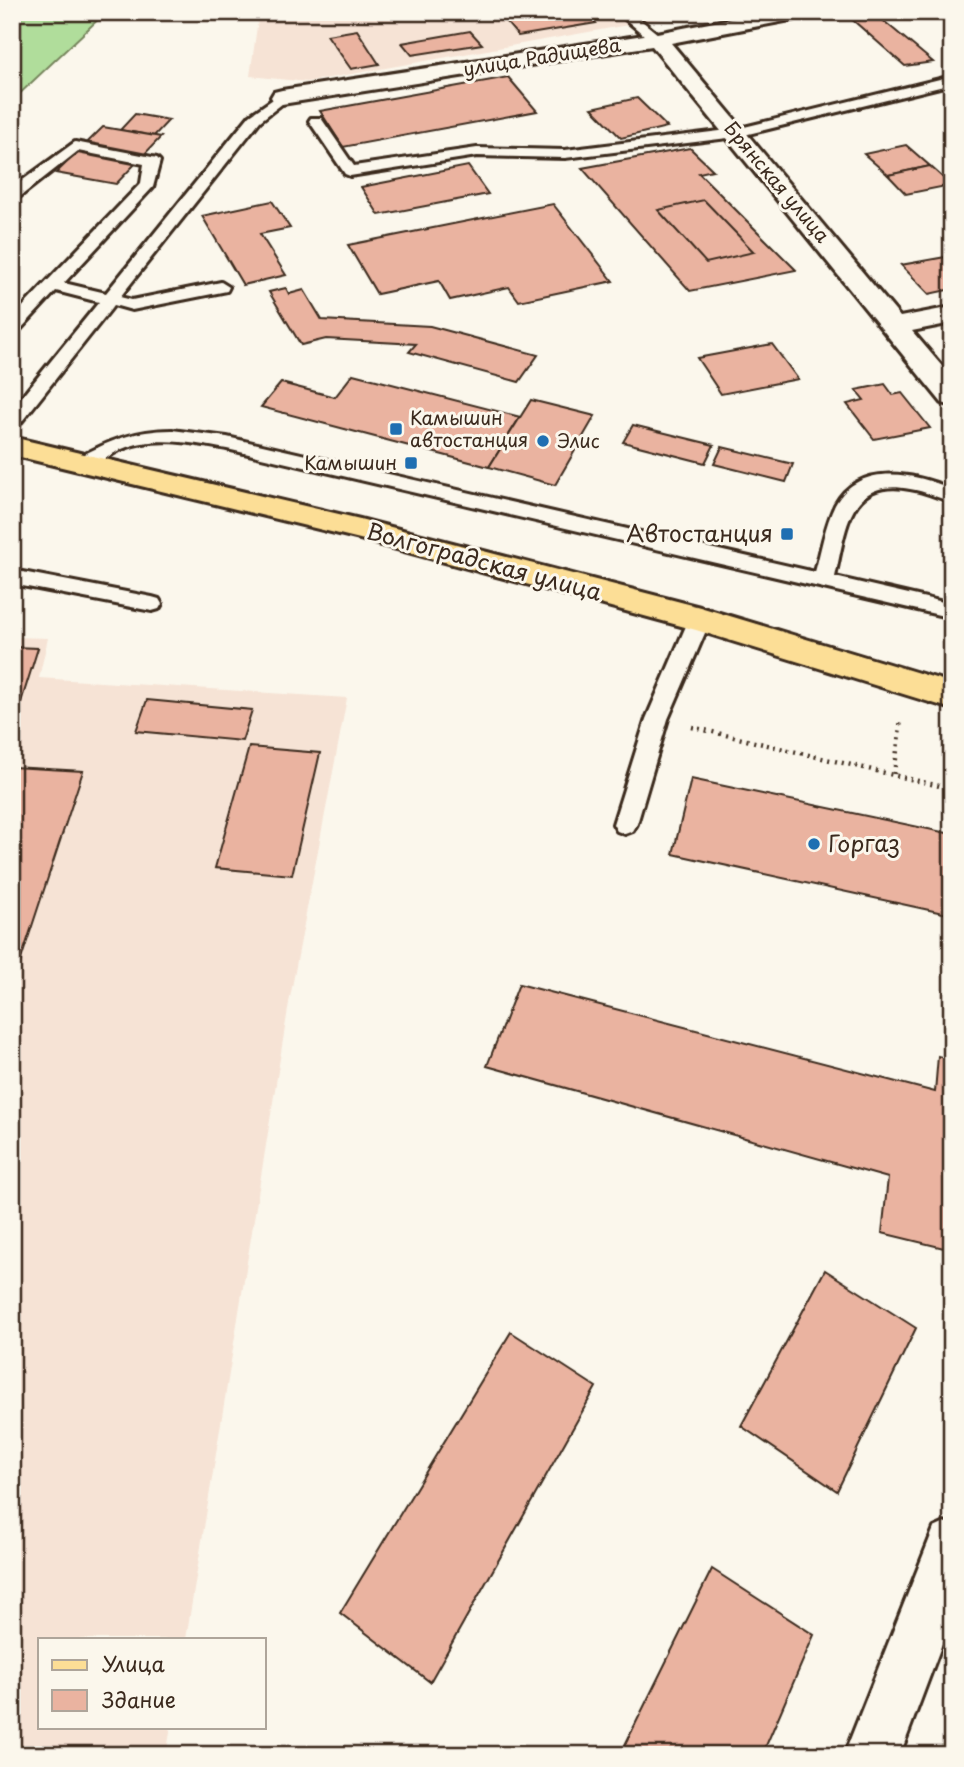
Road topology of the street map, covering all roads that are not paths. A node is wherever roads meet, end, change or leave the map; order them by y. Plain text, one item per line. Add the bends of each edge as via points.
1 (623, 12) edge
2 (801, 12) edge
3 (657, 39) junction
4 (952, 80) edge
5 (282, 97) joint
6 (316, 121) dead end
7 (736, 133) junction
8 (12, 196) edge
9 (52, 285) junction
10 (221, 287) dead end
11 (110, 300) junction
12 (952, 316) edge
13 (896, 326) junction
14 (12, 328) edge
15 (952, 397) edge
16 (12, 421) edge
17 (12, 446) edge
18 (83, 463) junction
19 (952, 496) edge
20 (12, 577) edge
21 (823, 582) junction
22 (152, 604) dead end
23 (952, 611) edge
24 (700, 619) junction
25 (952, 696) edge
26 (625, 824) dead end
27 (952, 1546) edge
28 (872, 1755) edge

1 - 3 lane
2 - 3 street, улица Радищева
3 - 5 street, улица Радищева
3 - 7 street, Брянская улица
4 - 7 lane
5 - 11 lane via 255,118
6 - 7 lane via 350,171 477,152 565,154
7 - 13 street, Брянская улица
8 - 9 lane via 75,146 152,161 148,184
9 - 11 lane
9 - 14 lane
10 - 11 lane via 132,305
11 - 16 lane
12 - 13 street
13 - 15 street, Брянская улица
17 - 18 main road, Волгоградская улица
18 - 21 lane via 116,444 141,438 181,436 227,443
18 - 24 main road, Волгоградская улица via 360,529
19 - 21 lane via 930,486 891,479 865,485 846,503
20 - 22 lane
21 - 23 lane
24 - 25 main road, Волгоградская улица
24 - 26 lane via 657,719
27 - 28 street

